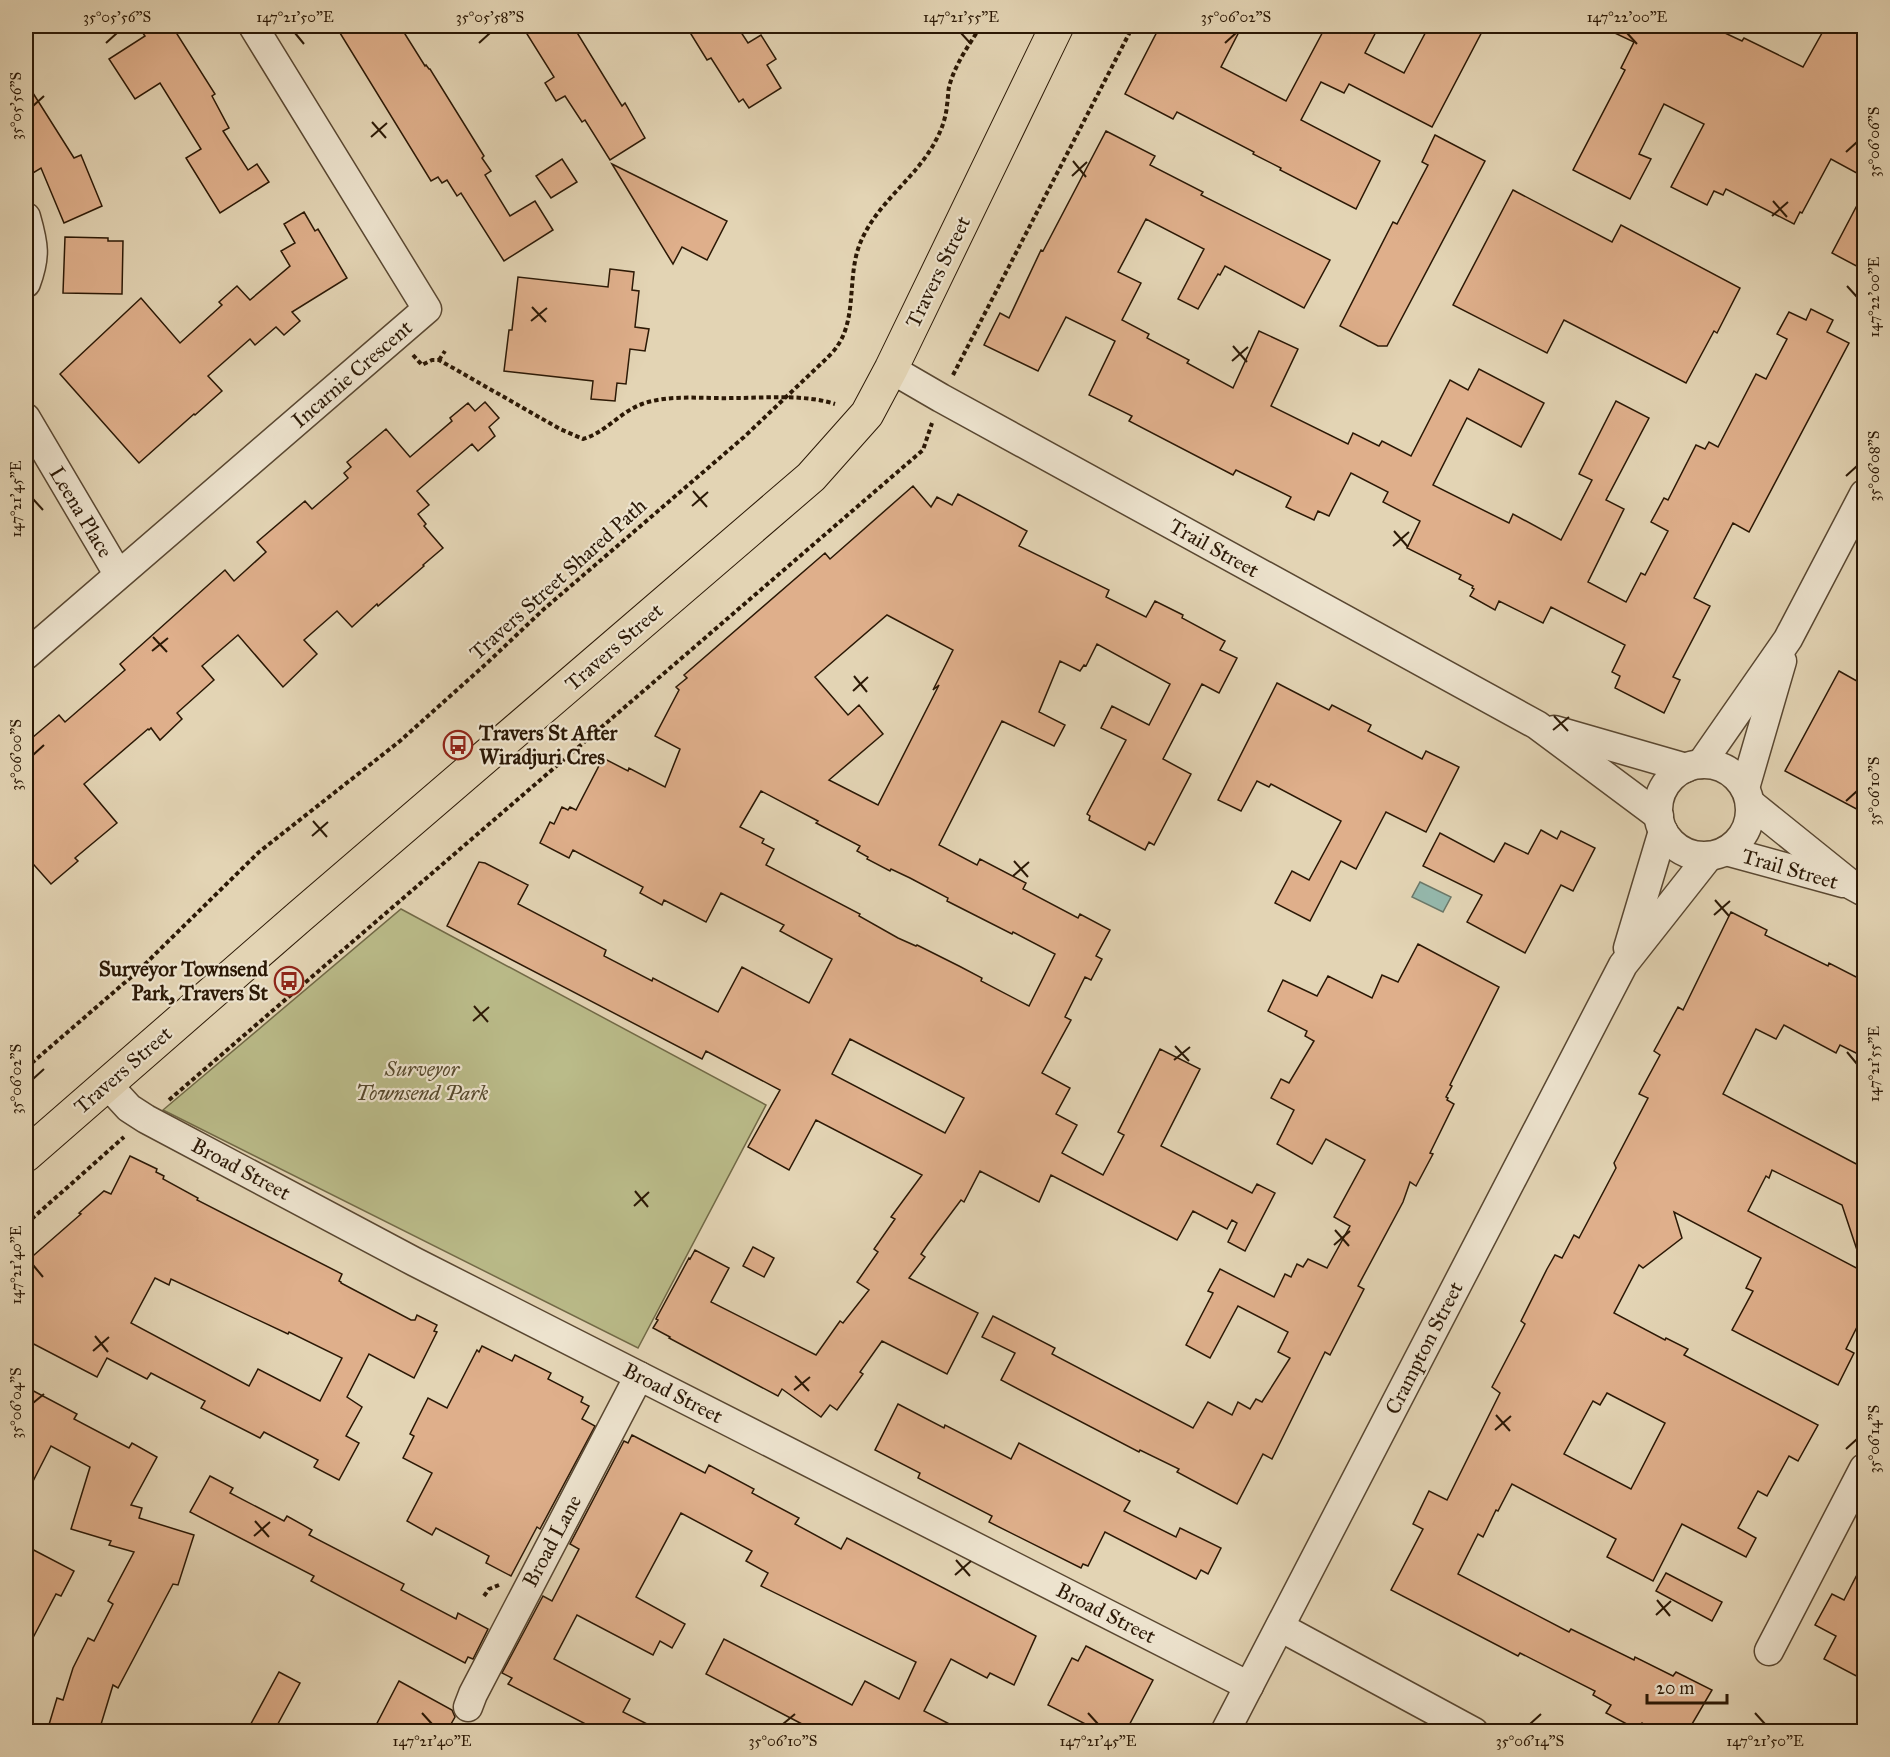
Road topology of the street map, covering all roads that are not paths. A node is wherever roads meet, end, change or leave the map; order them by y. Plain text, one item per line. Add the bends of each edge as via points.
1 (253, 26) edge
2 (1057, 26) edge
3 (26, 217) edge
4 (26, 283) edge
5 (891, 369) junction
6 (26, 418) edge
7 (1864, 494) edge
8 (118, 574) junction
9 (1788, 639) junction
10 (26, 656) edge
11 (1538, 725) junction
12 (1693, 766) junction
13 (1747, 795) junction
14 (1661, 824) junction
15 (1718, 853) junction
16 (1859, 889) edge
17 (1623, 965) junction
18 (107, 1084) junction
19 (26, 1155) edge
20 (639, 1376) junction
21 (1864, 1468) edge
22 (1280, 1628) junction
23 (1769, 1651) dead end
24 (1249, 1686) junction
25 (468, 1707) dead end
26 (1225, 1731) edge
27 (1474, 1731) edge

1 - 8 street, Incarnie Crescent via 427,309
2 - 5 main road, Travers Street
3 - 4 street via 33,247
5 - 11 street, Trail Street
5 - 18 main road, Travers Street via 867,414 811,477
6 - 8 street, Leena Place
7 - 9 street
8 - 10 street, Incarnie Crescent
9 - 12 street
9 - 13 street
11 - 12 street, Trail Street
11 - 14 street, Trail Street
12 - 13 street via 1714,765 1726,770 1737,777
12 - 14 street via 1674,776 1664,787 1659,802
13 - 15 street via 1750,817 1746,831 1737,842
13 - 16 street, Trail Street
14 - 15 street via 1671,842 1682,850 1695,855
14 - 17 street, Crampton Street
15 - 16 street, Trail Street
15 - 17 street, Crampton Street
17 - 22 street, Crampton Street
18 - 19 main road, Travers Street
18 - 20 street, Broad Street via 146,1119
20 - 24 street, Broad Street
20 - 25 street, Broad Lane
21 - 23 street
22 - 24 street, Crampton Street
22 - 27 street
24 - 26 street, Crampton Street

